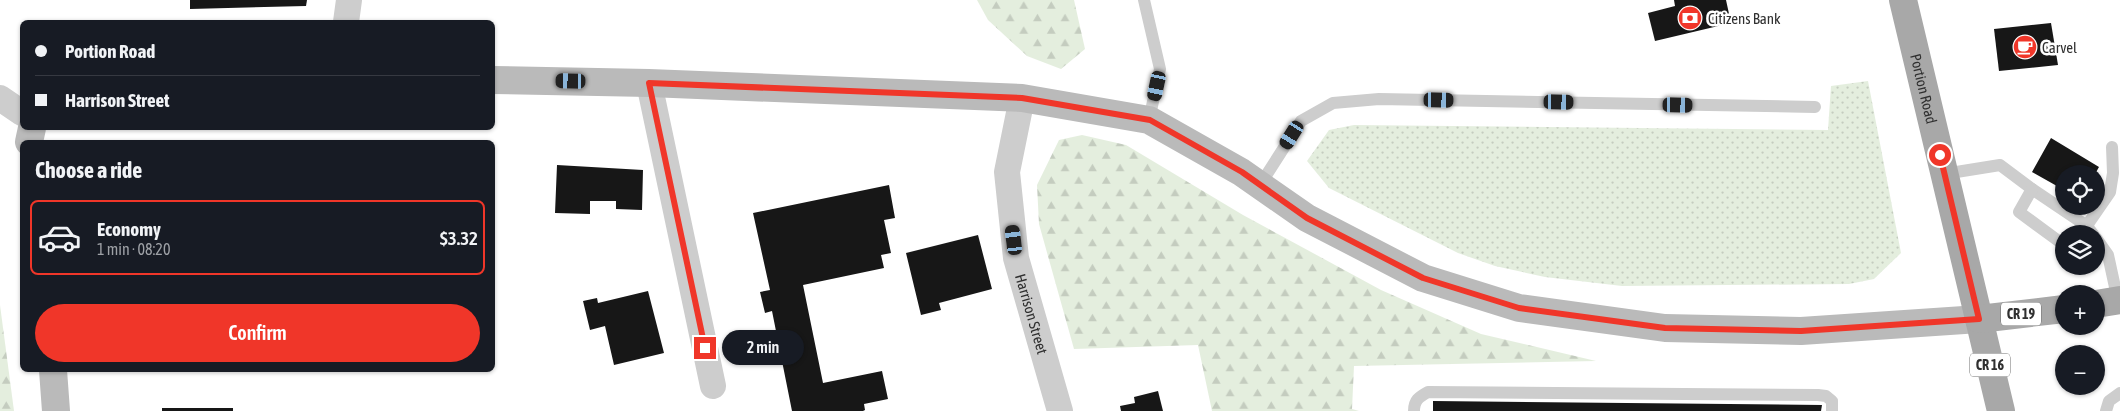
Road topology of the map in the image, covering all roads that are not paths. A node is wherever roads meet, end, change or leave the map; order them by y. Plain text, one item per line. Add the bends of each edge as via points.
1 (349, 0) edge
2 (1144, 0) edge
3 (1903, 0) edge
4 (346, 20) edge
5 (495, 80) edge
6 (649, 83) junction
7 (0, 98) edge
8 (1022, 98) junction
9 (1816, 107) dead end
10 (20, 112) edge
11 (1150, 120) junction
12 (2112, 147) dead end
13 (1944, 174) junction
14 (1260, 185) junction
15 (2032, 189) junction
16 (2079, 225) edge
17 (2091, 225) edge
18 (2055, 238) edge
19 (2105, 252) edge
20 (2112, 302) edge
21 (2055, 310) edge
22 (1979, 319) junction
23 (53, 372) edge
24 (713, 386) dead end
25 (2120, 393) edge
26 (56, 411) edge
27 (1060, 411) edge
28 (1414, 411) edge
29 (1832, 411) edge
30 (2001, 411) edge
31 (2106, 411) edge

1 - 4 street
2 - 11 lane via 1160,69
3 - 13 main road, Portion Road / CR 16
5 - 6 street
6 - 8 street
6 - 24 street
7 - 10 street
8 - 11 street
8 - 27 street, Harrison Street via 1007,172 1016,258
9 - 14 lane via 1379,99 1333,103 1301,121
11 - 14 street
12 - 17 lane via 2110,192
13 - 15 lane via 2000,164
13 - 22 main road, Portion Road / CR 16
14 - 22 street via 1307,218 1423,278 1519,308 1665,328 1801,331
15 - 16 lane
15 - 18 lane via 2019,212
19 - 20 lane
21 - 22 main road, CR 19
22 - 30 main road, Portion Road / CR 16
23 - 26 street
25 - 31 lane via 2109,401
28 - 29 lane via 1414,404 1428,392 1818,395 1832,401

